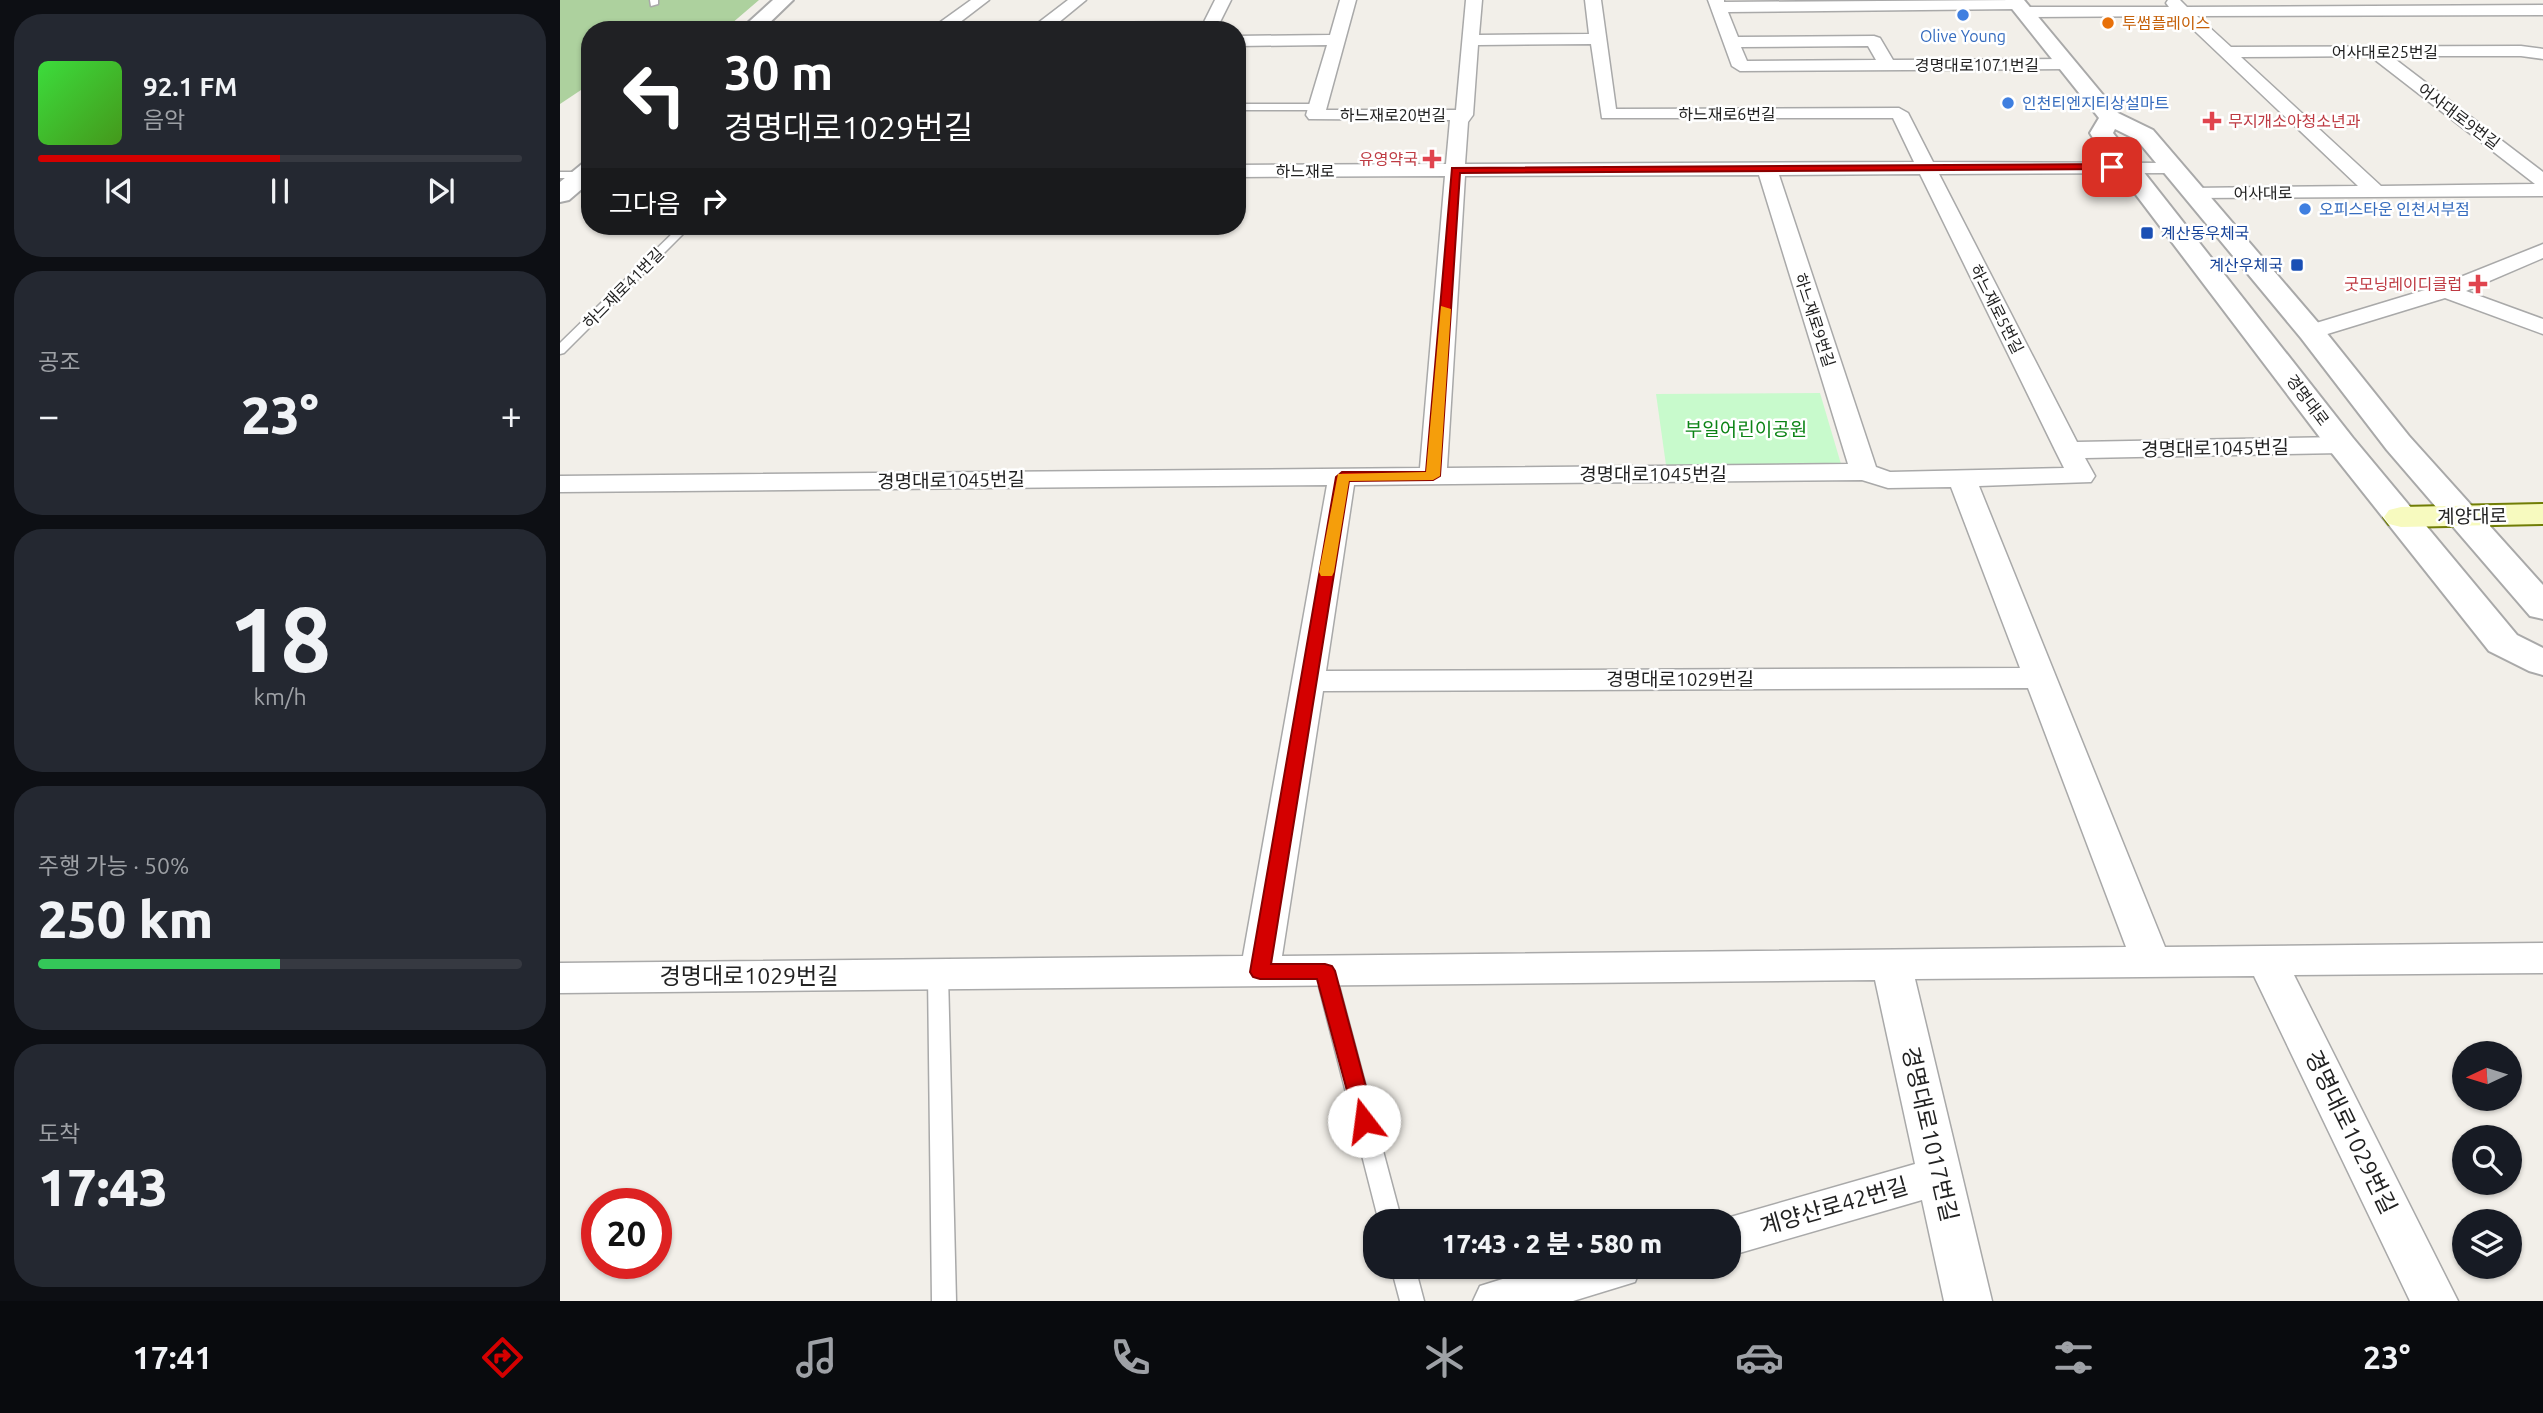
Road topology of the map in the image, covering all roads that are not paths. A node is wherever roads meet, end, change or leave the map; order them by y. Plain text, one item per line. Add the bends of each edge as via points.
1 (784, 0) edge
2 (981, 0) edge
3 (1078, 0) edge
4 (1223, 0) edge
5 (1348, 0) edge
6 (1474, 0) edge
7 (1593, 0) edge
8 (1847, 4) edge
9 (2018, 5) edge
10 (2177, 6) edge
11 (2543, 10) edge
12 (1724, 20) edge
13 (759, 21) edge
14 (952, 21) edge
15 (1050, 21) edge
16 (1212, 21) edge
17 (1599, 39) junction
18 (1337, 40) junction
19 (1470, 40) junction
20 (1246, 41) edge
21 (2227, 52) junction
22 (2375, 52) junction
23 (2543, 54) edge
24 (2066, 64) junction
25 (1881, 69) junction
26 (1246, 107) edge
27 (1318, 107) junction
28 (1464, 115) junction
29 (2110, 118) junction
30 (2127, 167) junction
31 (2170, 167) junction
32 (1926, 168) junction
33 (1767, 169) junction
34 (1455, 170) junction
35 (1246, 172) edge
36 (580, 174) edge
37 (2543, 181) edge
38 (2543, 190) edge
39 (2375, 191) junction
40 (2193, 194) junction
41 (560, 195) edge
42 (677, 235) edge
43 (2543, 250) edge
44 (2446, 291) junction
45 (2543, 327) edge
46 (2311, 332) junction
47 (560, 350) edge
48 (2342, 445) junction
49 (2068, 450) junction
50 (1864, 472) junction
51 (1433, 476) junction
52 (1342, 477) junction
53 (1962, 478) junction
54 (560, 484) edge
55 (2543, 514) edge
56 (2462, 516) junction
57 (2401, 517) junction
58 (2543, 608) edge
59 (2543, 663) edge
60 (2040, 678) junction
61 (1308, 681) junction
62 (2543, 958) edge
63 (2268, 963) junction
64 (2152, 964) junction
65 (1892, 966) junction
66 (1325, 971) junction
67 (1260, 972) junction
68 (938, 975) junction
69 (560, 978) edge
70 (1940, 1176) junction
71 (1388, 1209) edge
72 (1741, 1233) edge
73 (1406, 1279) edge
74 (1575, 1279) edge
75 (944, 1301) edge
76 (1412, 1301) edge
77 (1497, 1301) edge
78 (1968, 1301) edge
79 (2434, 1301) edge

1 - 13 street
2 - 14 street
3 - 15 street
4 - 16 street
5 - 18 street, 하느재로20번길
6 - 19 street, 하느재로20번길
7 - 17 street, 하느재로6번길
8 - 9 street
8 - 12 street
8 - 12 street via 1863,20
9 - 10 street
9 - 24 street
10 - 11 street
10 - 21 street
12 - 25 street, 경명대로1071번길 via 1874,41
12 - 25 street, 경명대로1071번길 via 1740,65
17 - 19 street
17 - 32 street, 하느재로6번길 via 1608,114 1896,107
18 - 20 street
18 - 27 street, 하느재로20번길
19 - 28 street, 하느재로20번길
21 - 22 street, 어사대로25번길
21 - 39 street
22 - 23 street, 어사대로25번길
22 - 37 street, 어사대로9번길
24 - 25 street, 경명대로1071번길
24 - 29 street
26 - 27 lane
27 - 28 street, 하느재로20번길 via 1315,115
28 - 34 street, 하느재로20번길 via 1459,121
29 - 30 street, 경명대로 via 2101,133
29 - 31 street via 2145,135
30 - 31 street, 하느재로
30 - 32 street, 하느재로
30 - 48 street, 경명대로
31 - 40 street
32 - 33 street, 하느재로
32 - 49 street, 하느재로5번길
33 - 34 street, 하느재로
33 - 50 street, 하느재로9번길
34 - 35 street, 하느재로
34 - 51 street, 하느재로20번길
36 - 41 street
38 - 39 street, 어사대로
39 - 40 street, 어사대로
40 - 46 street
42 - 47 lane, 하느재로41번길
43 - 44 street
44 - 45 street
44 - 46 street
46 - 56 street
48 - 49 street, 경명대로1045번길
48 - 57 street, 경명대로
49 - 53 street, 경명대로1045번길 via 2081,476
50 - 51 street, 경명대로1045번길
50 - 53 street, 경명대로1045번길 via 1888,480
51 - 52 street, 경명대로1045번길
52 - 54 street, 경명대로1045번길
52 - 61 street
53 - 60 street
55 - 56 main road, 계양대로
56 - 57 main road, 계양대로
56 - 58 street
57 - 59 street, 경명대로 via 2503,642
60 - 61 street, 경명대로1029번길
60 - 64 street
61 - 67 street
62 - 63 street, 경명대로1029번길
63 - 64 street, 경명대로1029번길
63 - 79 street, 경명대로1029번길
64 - 65 street, 경명대로1029번길
65 - 66 street, 경명대로1029번길
65 - 70 street, 경명대로1017번길
66 - 67 street, 경명대로1029번길
66 - 71 lane
67 - 68 street, 경명대로1029번길
68 - 69 street, 경명대로1029번길
68 - 75 lane
70 - 72 street, 계양산로42번길
70 - 78 street, 경명대로1017번길
73 - 76 lane
74 - 77 street

